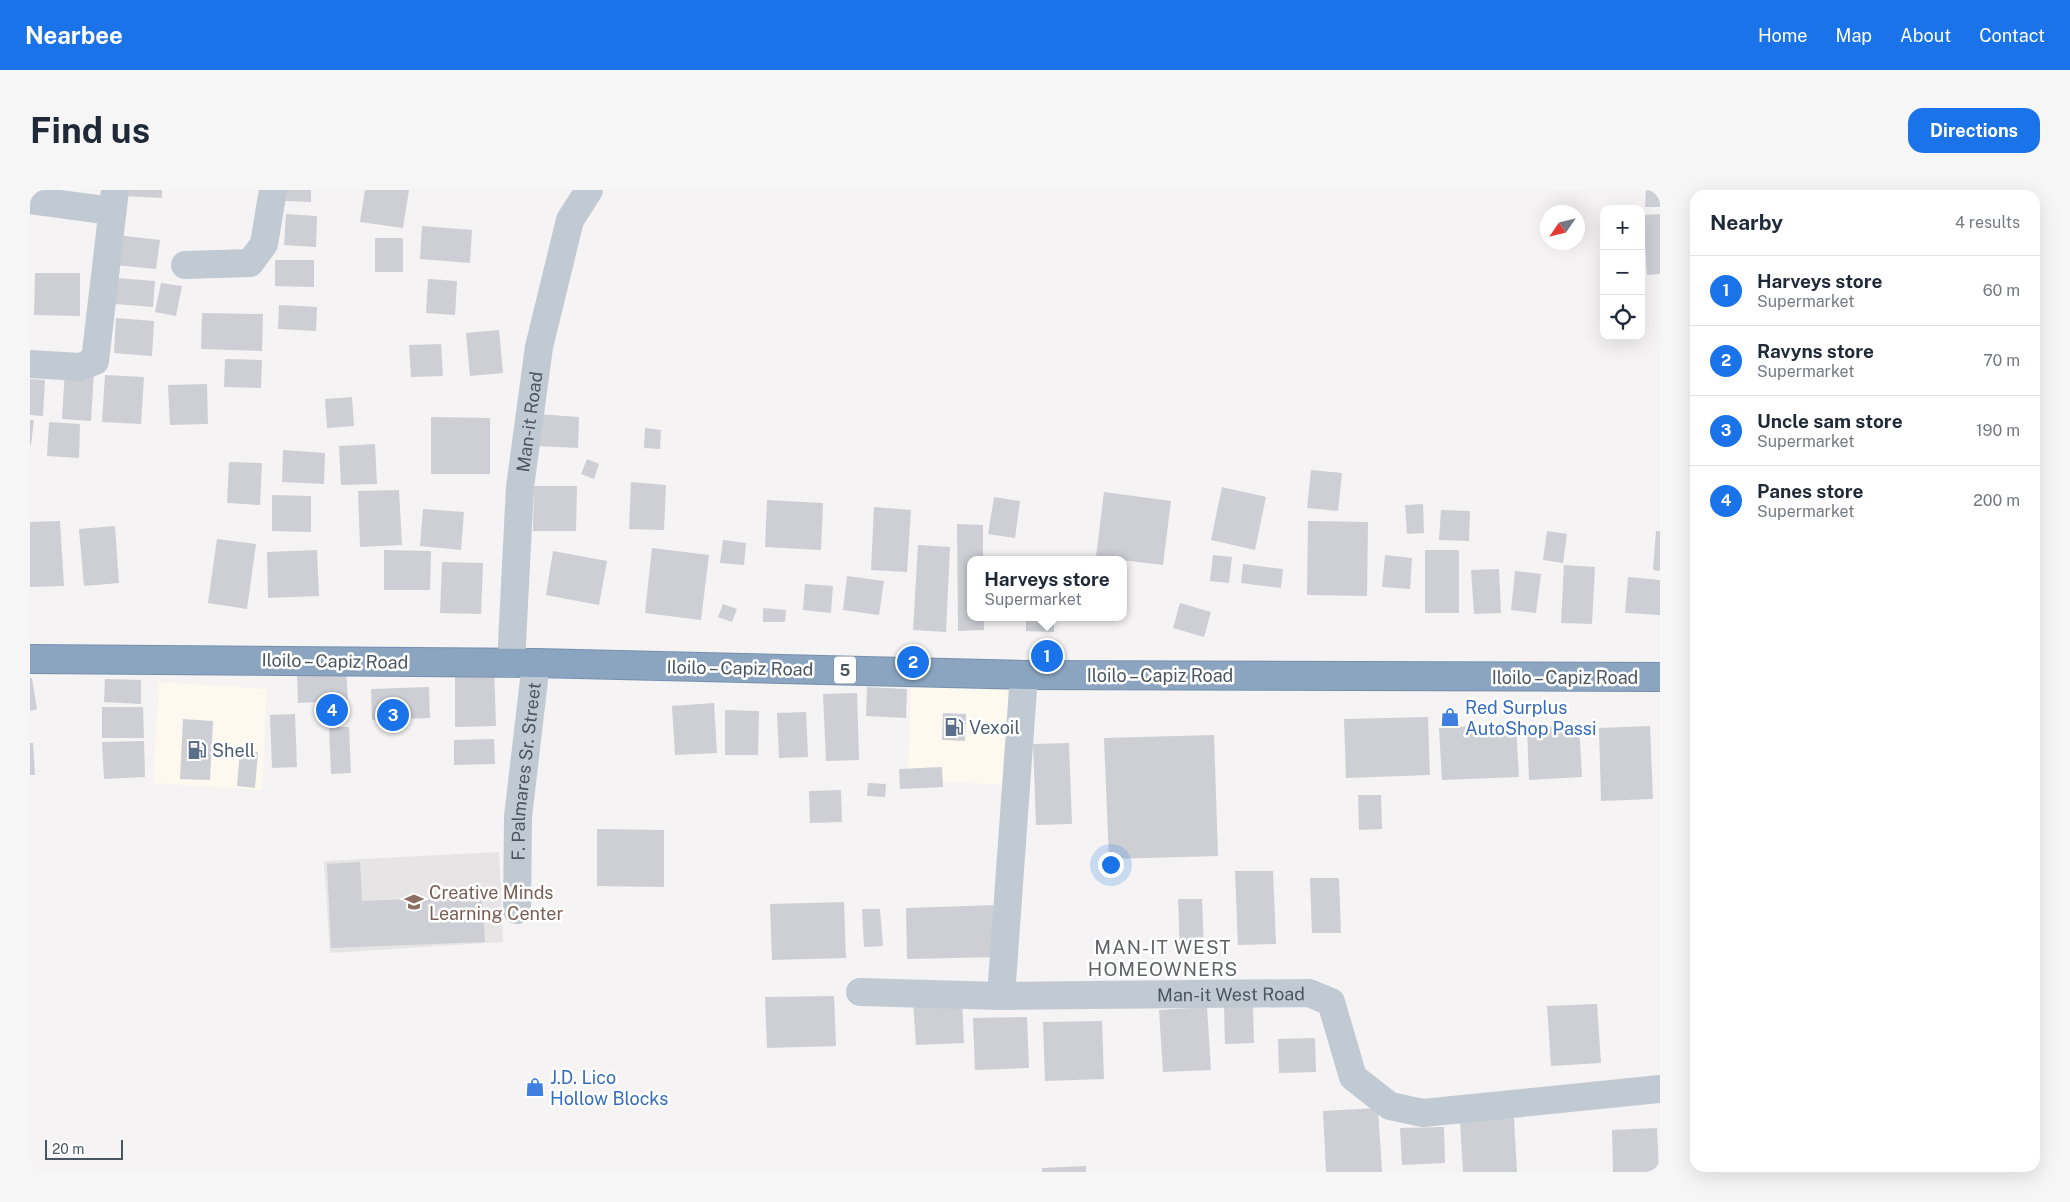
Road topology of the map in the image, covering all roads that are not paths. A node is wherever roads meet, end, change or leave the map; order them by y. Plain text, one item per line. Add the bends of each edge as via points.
1 (273, 190) edge
2 (589, 190) edge
3 (30, 200) edge
4 (113, 200) edge
5 (185, 265) dead end
6 (30, 364) edge
7 (30, 659) edge
8 (523, 663) junction
9 (1024, 675) junction
10 (1660, 677) edge
11 (517, 910) dead end
12 (860, 992) dead end
13 (1001, 996) junction
14 (1660, 1088) edge

1 - 5 street via 264,244 250,263
2 - 8 street, Man-it Road via 570,220 539,348 520,487
3 - 4 street
4 - 6 street via 95,362 80,367
7 - 8 highway, Iloilo – Capiz Road / 5
8 - 9 highway, Iloilo – Capiz Road / 5
8 - 11 street, F. Palmares Sr. Street
9 - 10 highway, Iloilo – Capiz Road / 5
9 - 13 street
12 - 13 street, Man-it West Road
13 - 14 street, Man-it West Road via 1309,993 1331,1002 1353,1077 1390,1106 1423,1112

